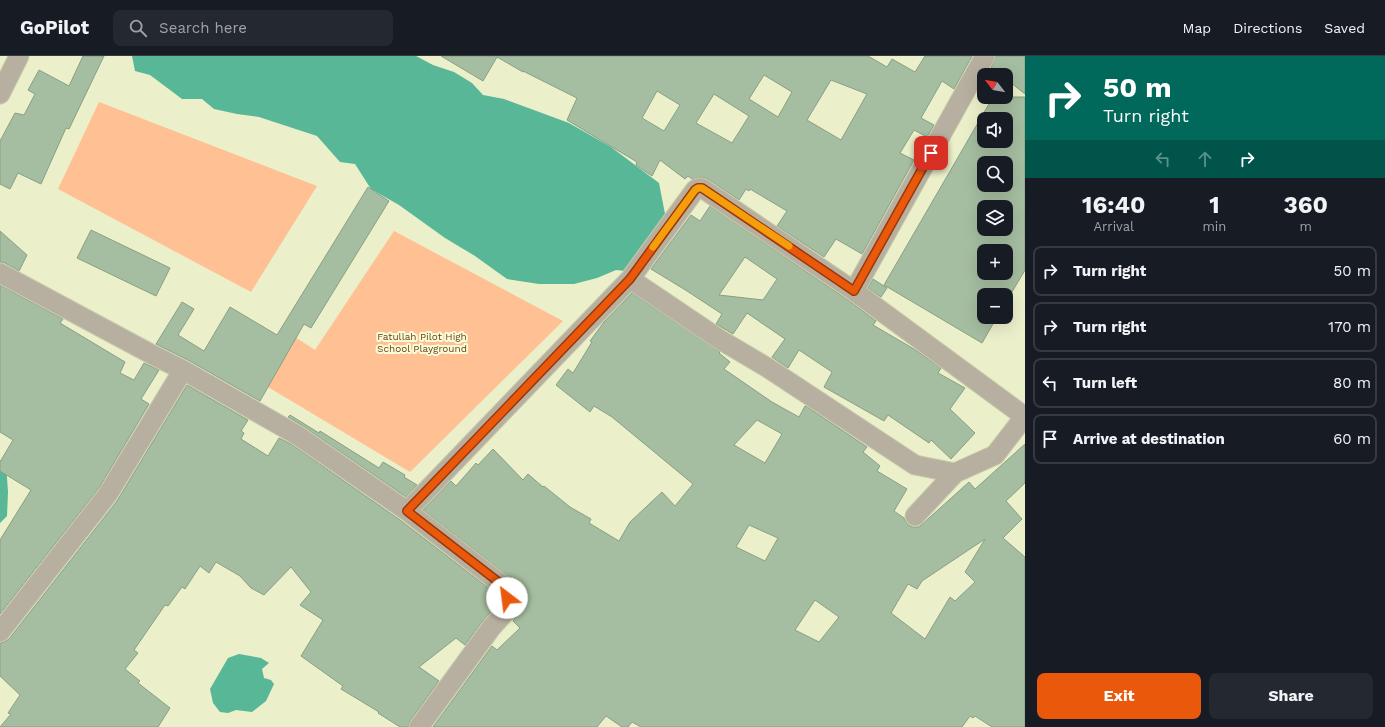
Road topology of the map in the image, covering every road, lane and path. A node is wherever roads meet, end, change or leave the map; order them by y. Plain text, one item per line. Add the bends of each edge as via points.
1 (19, 56) edge
2 (985, 56) edge
3 (0, 94) edge
4 (0, 274) edge
5 (630, 279) junction
6 (854, 291) junction
7 (183, 370) junction
8 (1025, 416) edge
9 (954, 473) junction
10 (407, 511) junction
11 (915, 516) dead end
12 (0, 632) edge
13 (419, 727) edge

1 - 3 street
2 - 6 street
4 - 7 street
5 - 6 street via 695,190 702,188
5 - 9 street via 915,465
5 - 10 street
6 - 8 street
7 - 10 street via 297,436
7 - 12 street via 108,494
8 - 9 street via 995,455
9 - 11 street
10 - 13 street via 505,587 509,608 490,628

